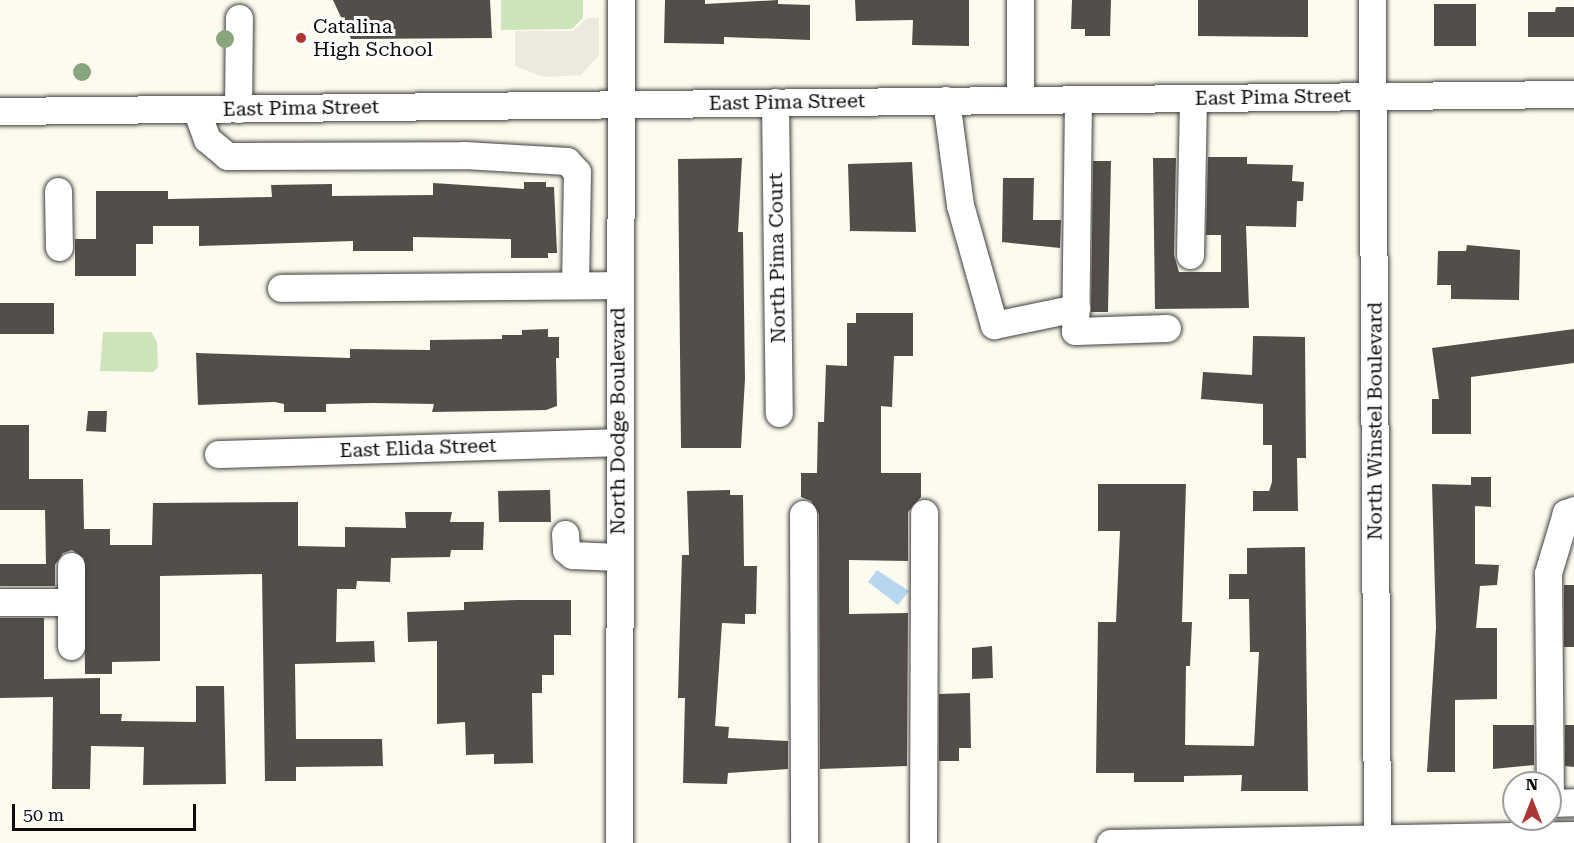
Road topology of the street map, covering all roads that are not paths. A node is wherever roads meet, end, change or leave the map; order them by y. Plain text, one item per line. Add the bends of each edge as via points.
1 (621, 0) edge
2 (1020, 0) edge
3 (1372, 0) edge
4 (239, 18) dead end
5 (1574, 94) edge
6 (1372, 96) junction
7 (1193, 98) junction
8 (946, 100) junction
9 (1020, 100) junction
10 (1078, 100) junction
11 (776, 102) junction
12 (621, 104) junction
13 (196, 109) junction
14 (238, 109) junction
15 (0, 111) edge
16 (58, 192) dead end
17 (59, 247) dead end
18 (1190, 255) dead end
19 (575, 285) junction
20 (619, 285) junction
21 (282, 288) dead end
22 (1076, 308) junction
23 (1167, 328) dead end
24 (779, 413) dead end
25 (618, 442) junction
26 (218, 454) dead end
27 (1574, 510) edge
28 (924, 513) dead end
29 (803, 514) dead end
30 (565, 534) dead end
31 (618, 557) junction
32 (71, 566) dead end
33 (0, 602) edge
34 (71, 602) junction
35 (71, 646) dead end
36 (1574, 802) edge
37 (1574, 835) edge
38 (1377, 840) edge
39 (1190, 842) edge
40 (619, 843) edge
41 (804, 843) edge
42 (923, 843) edge
43 (1110, 843) edge

1 - 12 street, North Dodge Boulevard
2 - 9 street
3 - 6 street, North Winstel Boulevard
4 - 14 street
5 - 6 street, East Pima Street
6 - 7 street, East Pima Street
6 - 38 street, North Winstel Boulevard
7 - 10 street, East Pima Street
7 - 18 street
8 - 9 street, East Pima Street
8 - 11 street, East Pima Street
8 - 22 street via 960,206 994,325
9 - 10 street, East Pima Street
10 - 22 street
11 - 12 street, East Pima Street
11 - 24 street, North Pima Court
12 - 14 street, East Pima Street
12 - 20 street, North Dodge Boulevard
13 - 14 street, East Pima Street
13 - 15 street, East Pima Street
13 - 19 street via 207,139 227,156 465,155 567,161 577,172
16 - 17 street
19 - 20 street
19 - 21 street
20 - 25 street, North Dodge Boulevard
22 - 23 street via 1075,331
25 - 26 street, East Elida Street
25 - 31 street, North Dodge Boulevard
27 - 36 street via 1566,513 1548,573 1550,803
28 - 42 street
29 - 41 street
30 - 31 street via 566,550 572,555
31 - 40 street, North Dodge Boulevard
32 - 34 street
33 - 34 street
34 - 35 street
37 - 38 street
38 - 39 street
39 - 43 street

